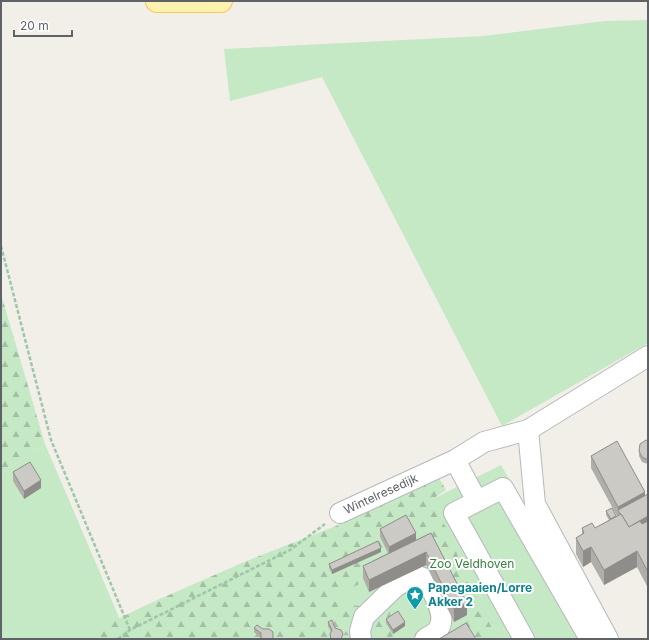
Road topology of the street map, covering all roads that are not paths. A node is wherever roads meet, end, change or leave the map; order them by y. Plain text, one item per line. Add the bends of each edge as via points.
1 (157, 1) edge
2 (221, 1) edge
3 (648, 356) edge
4 (528, 430) junction
5 (455, 460) junction
6 (477, 501) junction
7 (340, 513) road end
8 (361, 639) edge
9 (425, 639) edge
10 (524, 639) edge
11 (590, 639) edge
12 (608, 639) edge

1 - 2 main road
3 - 4 street, Wintelresedijk
4 - 5 street, Wintelresedijk via 484,442
4 - 12 street via 535,504
5 - 6 street
5 - 7 street, Wintelresedijk
6 - 10 street via 454,513
6 - 11 street via 503,488
8 - 9 street via 360,631 364,617 395,587 418,576 426,579 439,604 442,620 437,631

